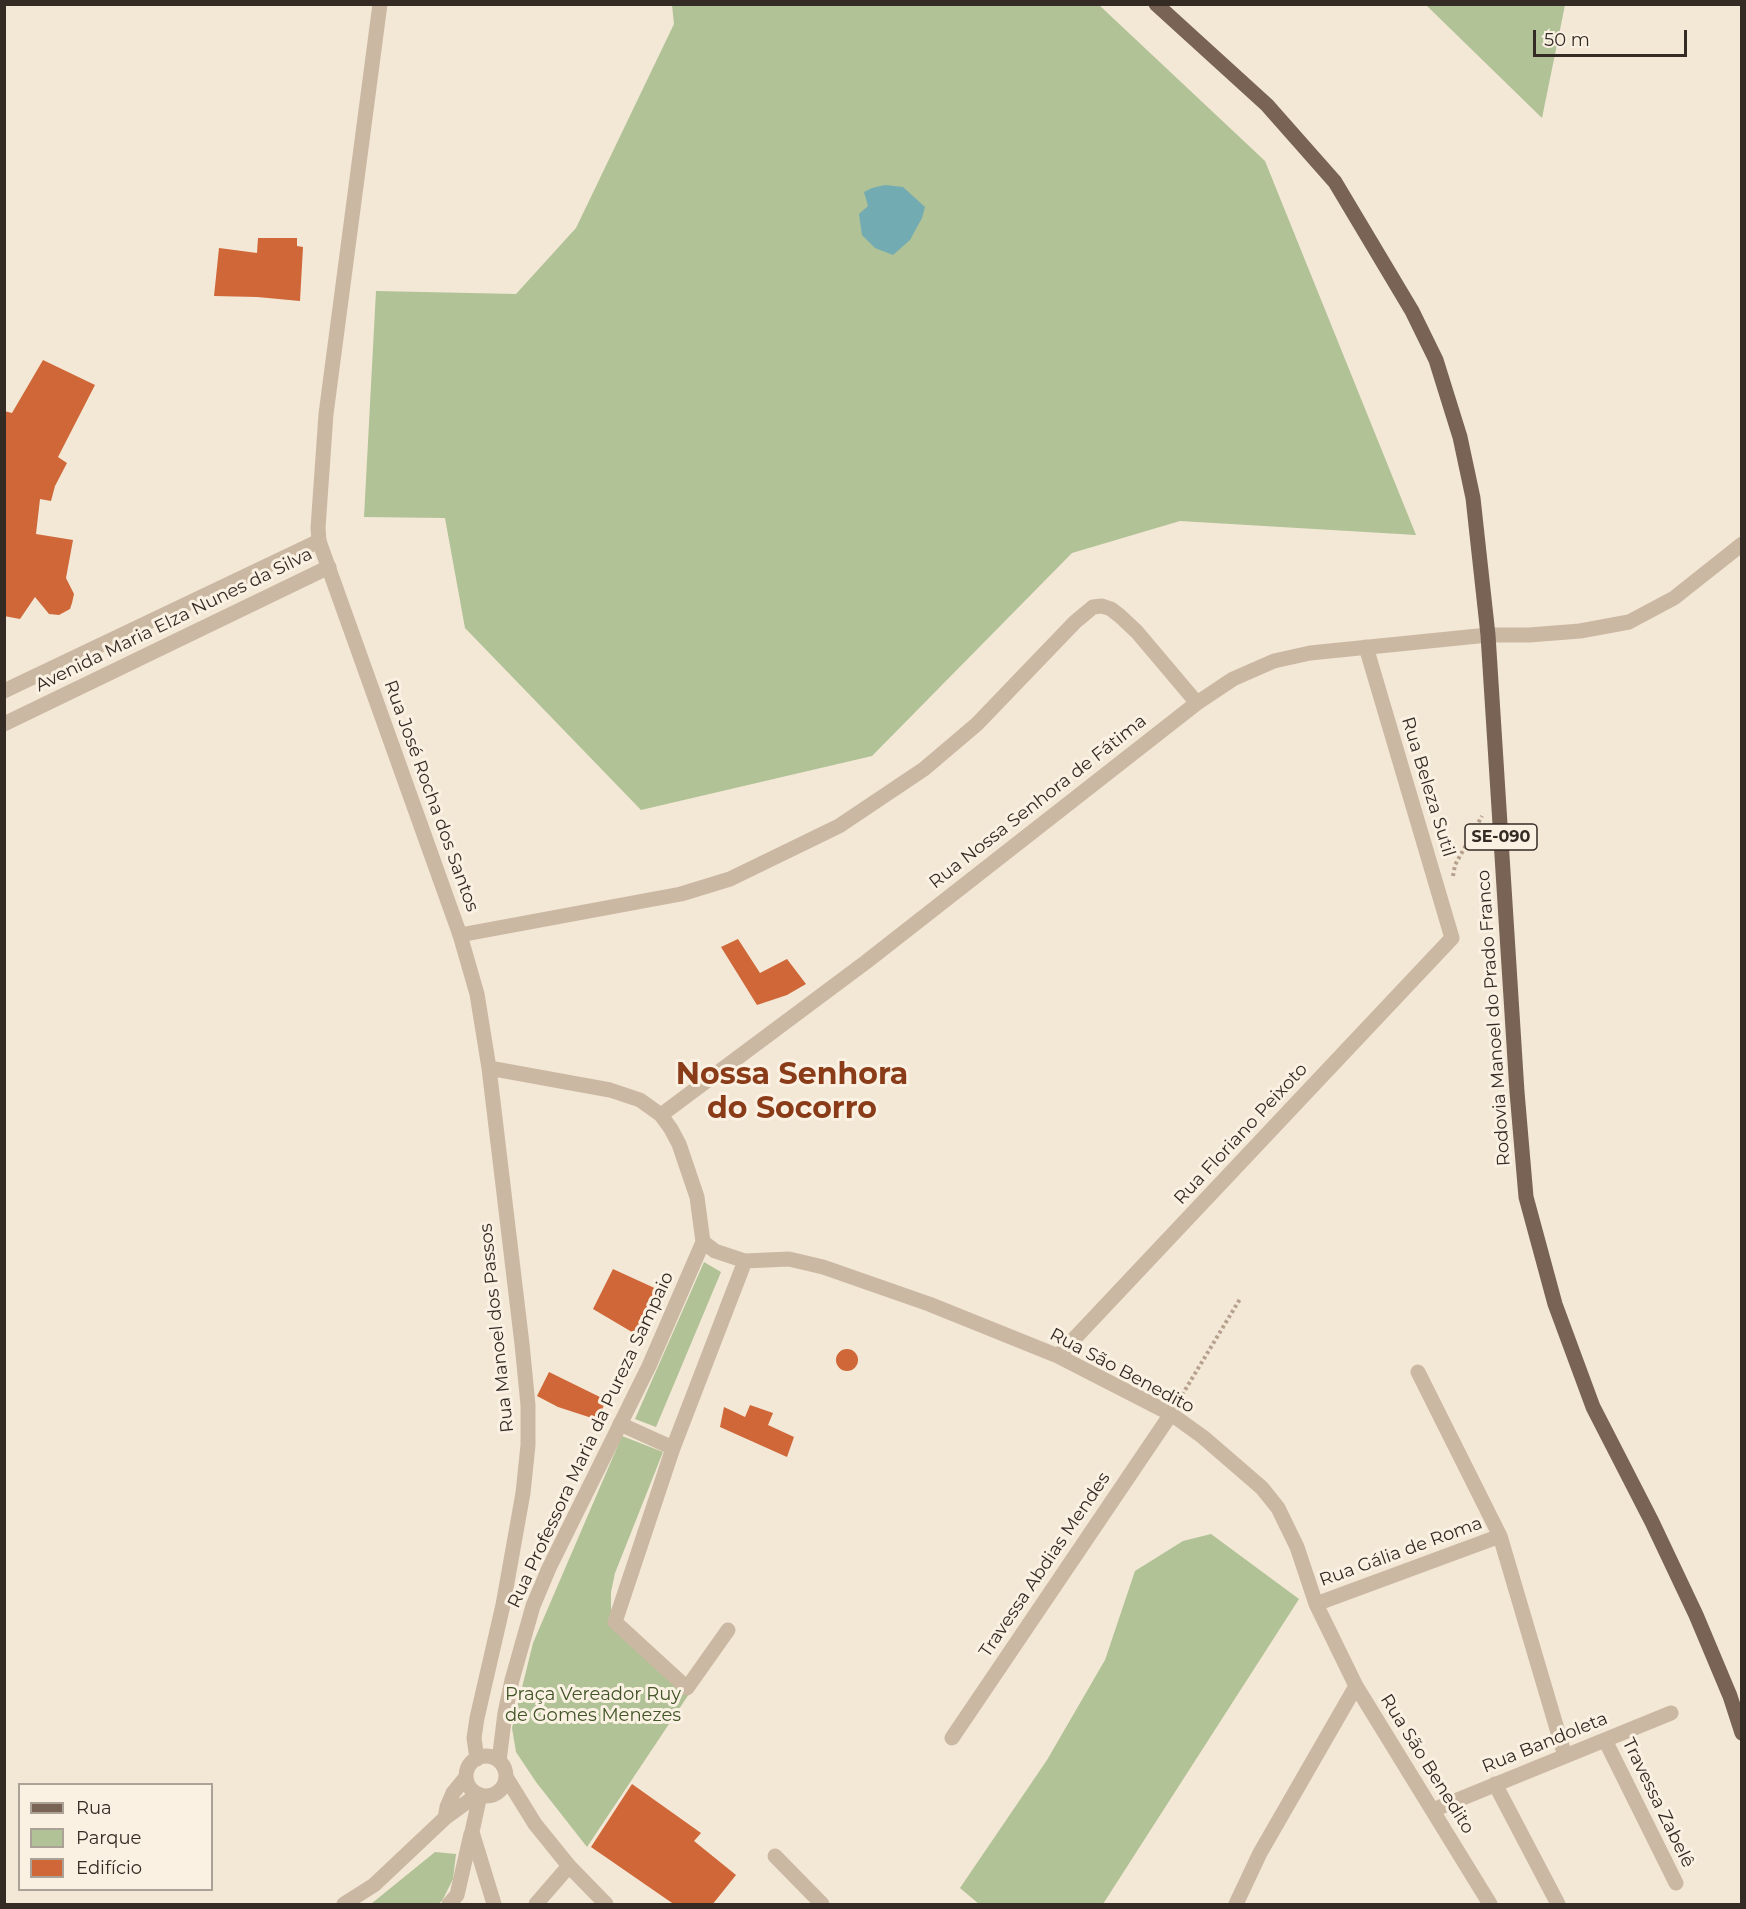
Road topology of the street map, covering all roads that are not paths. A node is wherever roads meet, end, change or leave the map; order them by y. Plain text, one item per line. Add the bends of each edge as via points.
1 (380, 4) edge
2 (1156, 4) edge
3 (318, 541) junction
4 (1742, 544) edge
5 (329, 567) junction
6 (1488, 635) junction
7 (1366, 647) junction
8 (4, 691) edge
9 (1197, 703) junction
10 (4, 724) edge
11 (460, 935) junction
12 (1452, 938) joint
13 (489, 1068) junction
14 (661, 1115) junction
15 (703, 1242) junction
16 (745, 1261) junction
17 (1058, 1356) junction
18 (1418, 1372) dead end
19 (1171, 1414) junction
20 (620, 1424) junction
21 (673, 1448) junction
22 (1500, 1536) junction
23 (1316, 1604) junction
24 (728, 1630) dead end
25 (1356, 1686) junction
26 (1671, 1713) dead end
27 (1742, 1733) edge
28 (952, 1738) dead end
29 (1605, 1740) junction
30 (1565, 1756) junction
31 (477, 1759) junction
32 (499, 1761) junction
33 (466, 1777) junction
34 (506, 1777) junction
35 (1495, 1784) junction
36 (497, 1793) junction
37 (479, 1794) junction
38 (1433, 1810) junction
39 (445, 1818) junction
40 (535, 1824) junction
41 (472, 1832) junction
42 (775, 1856) dead end
43 (569, 1866) junction
44 (1676, 1883) dead end
45 (821, 1904) edge
46 (344, 1905) edge
47 (449, 1905) edge
48 (494, 1905) edge
49 (536, 1905) edge
50 (606, 1905) edge
51 (1236, 1905) edge
52 (1490, 1905) edge
53 (1558, 1905) edge

1 - 3 street via 326,414
2 - 6 main road, Rodovia Manoel do Prado Franco / SE-090 via 1267,105 1335,182 1412,311 1436,360 1460,437 1473,498
3 - 5 street, Rua José Rocha dos Santos
3 - 8 street, Avenida Maria Elza Nunes da Silva
4 - 6 street, Rua Nossa Senhora de Fátima via 1674,598 1629,621 1580,631
5 - 10 street, Avenida Maria Elza Nunes da Silva
5 - 11 street, Rua José Rocha dos Santos
6 - 7 street, Rua Nossa Senhora de Fátima
6 - 27 main road, Rodovia Manoel do Prado Franco / SE-090 via 1526,1197 1555,1304 1593,1407 1696,1615
7 - 9 street, Rua Nossa Senhora de Fátima via 1274,661 1233,679
7 - 12 street, Rua Beleza Sutil
9 - 11 street via 1120,616 1102,606 1093,608 924,769 838,826 730,879 681,894
9 - 14 street, Rua Nossa Senhora de Fátima via 866,962
11 - 13 street, Rua José Rocha dos Santos via 477,994
12 - 17 street, Rua Floriano Peixoto
13 - 14 street via 610,1090 640,1100
13 - 31 street, Rua Manoel dos Passos via 522,1344 528,1445 503,1605 477,1718
14 - 15 street via 679,1144 697,1197
15 - 16 street, Rua São Benedito via 715,1251
15 - 20 street, Rua Professora Maria da Pureza Sampaio
16 - 17 street, Rua São Benedito via 789,1259 823,1267
16 - 21 street
17 - 19 street, Rua São Benedito
18 - 22 street
19 - 23 street, Rua São Benedito via 1233,1462 1278,1508 1297,1547
19 - 28 street, Travessa Abdias Mendes
20 - 21 street
20 - 32 street, Rua Professora Maria da Pureza Sampaio via 533,1606 512,1680
21 - 24 street via 615,1622 687,1688
22 - 23 street, Rua Gália de Roma
22 - 30 street
23 - 25 street, Rua São Benedito
25 - 38 street, Rua São Benedito
25 - 51 street via 1260,1853
26 - 29 street, Rua Bandoleta
29 - 30 street, Rua Bandoleta
29 - 44 street, Travessa Zabelê
30 - 35 street, Rua Bandoleta
31 - 32 street via 489,1757
31 - 33 street
32 - 34 street
33 - 37 street
33 - 39 street via 453,1793
34 - 36 street
34 - 40 street
35 - 38 street, Rua Bandoleta
35 - 53 street
36 - 37 street
36 - 40 street
37 - 39 street
37 - 41 street
38 - 52 street, Rua São Benedito
39 - 46 street via 374,1885
40 - 43 street
41 - 47 street via 457,1895
41 - 48 street
42 - 45 street
43 - 49 street
43 - 50 street

